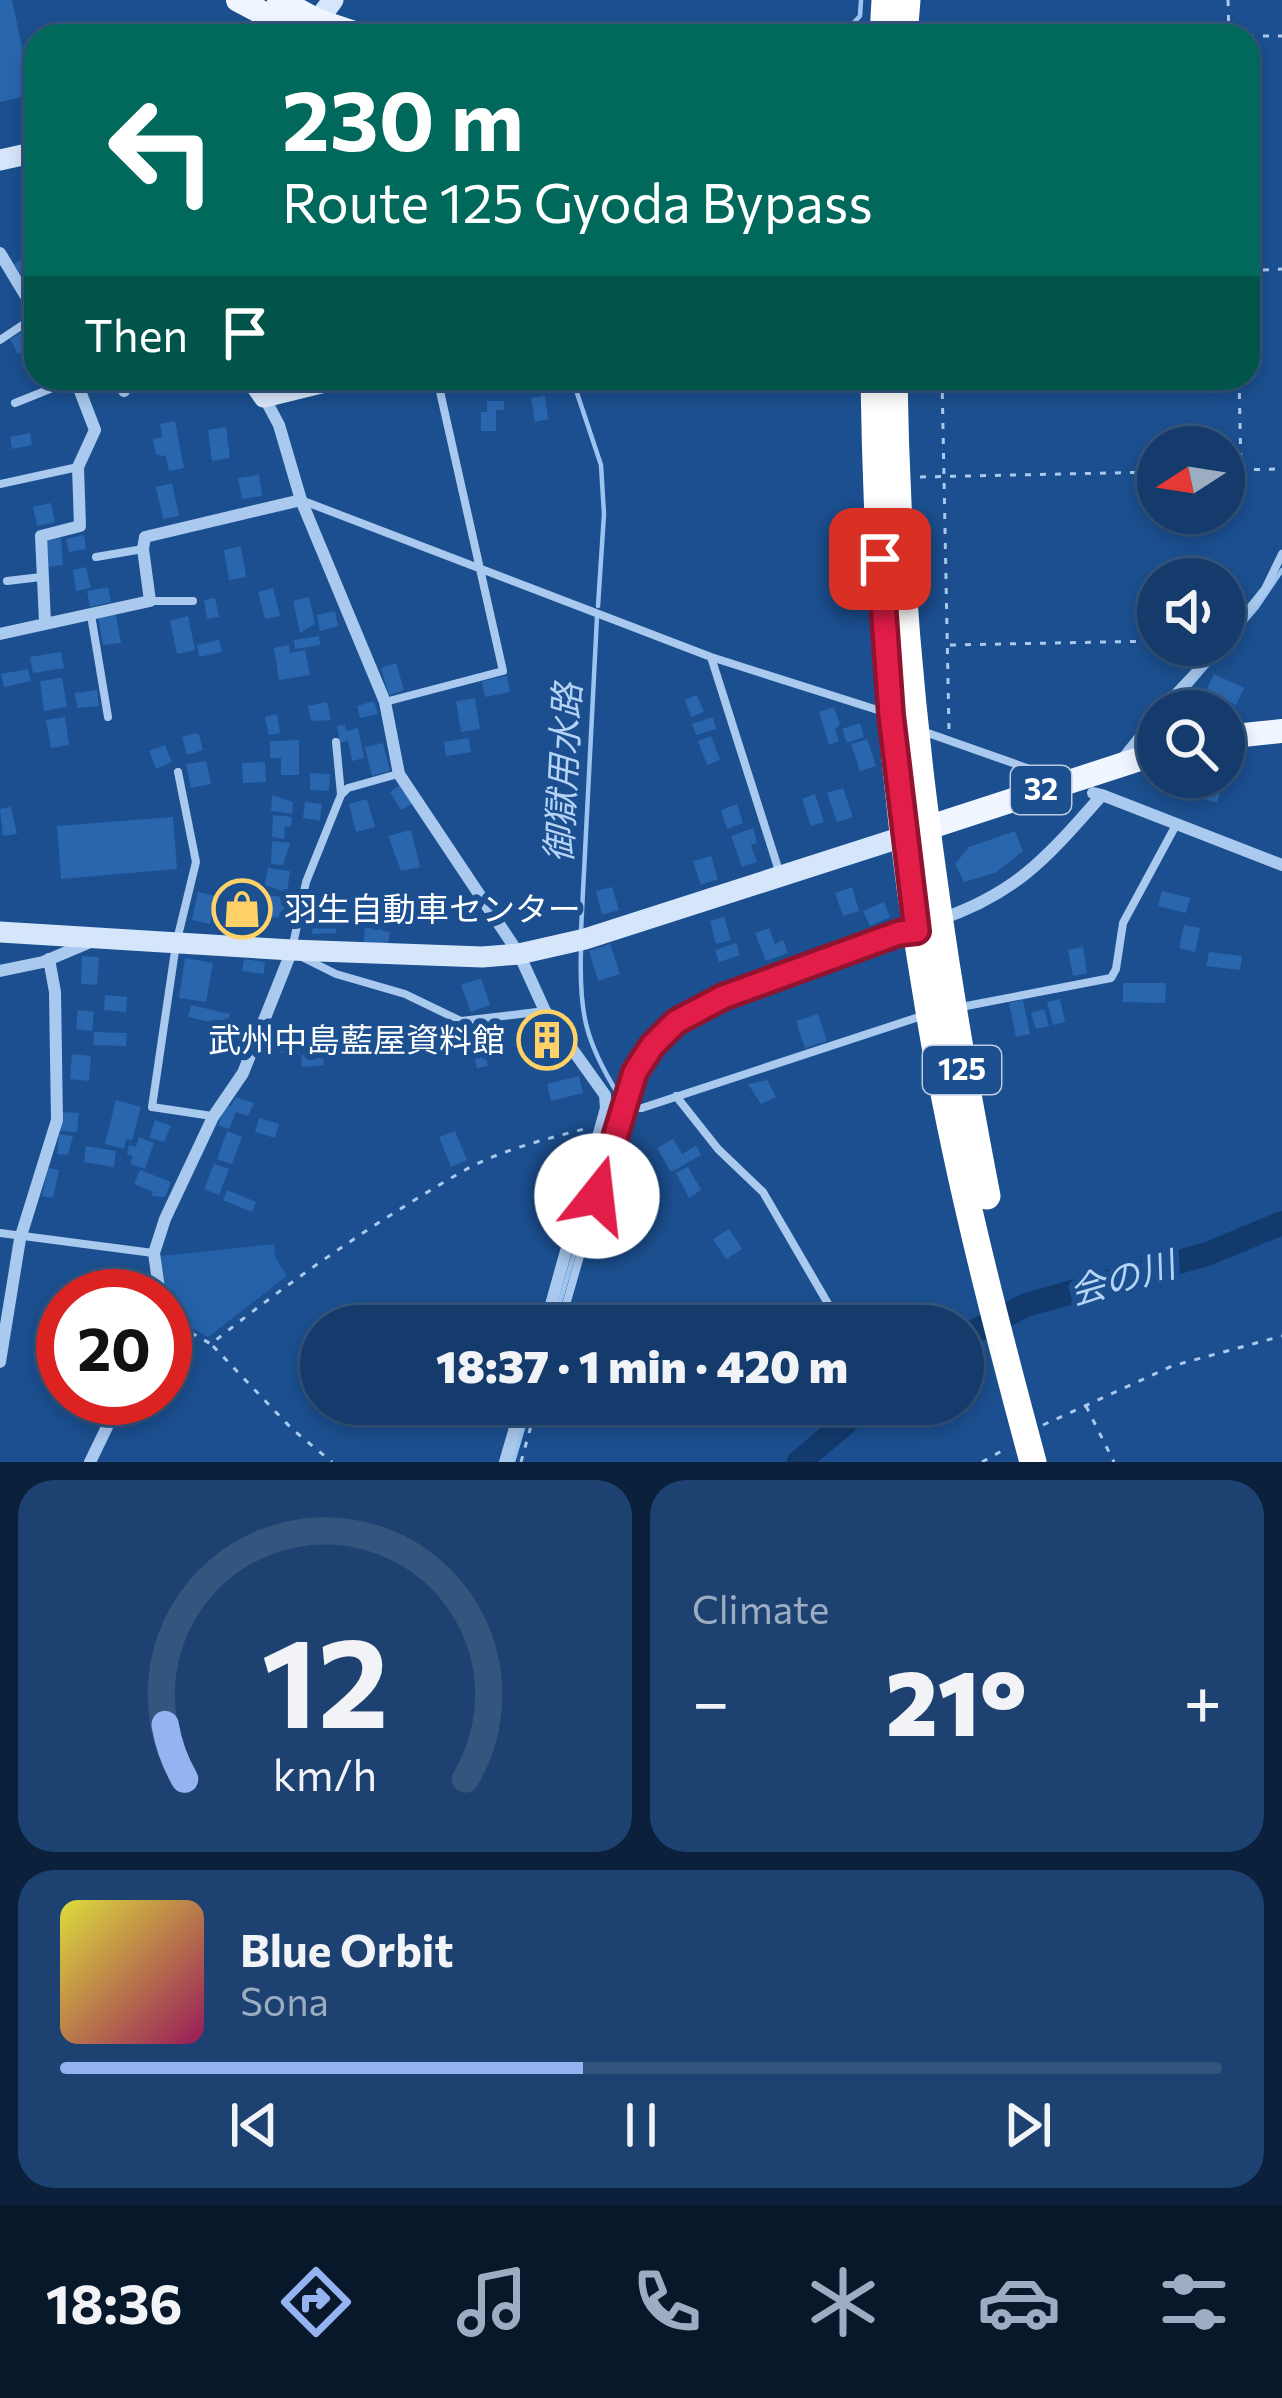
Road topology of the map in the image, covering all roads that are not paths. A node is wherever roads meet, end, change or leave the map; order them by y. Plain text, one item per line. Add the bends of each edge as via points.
1 (238, 0) edge
2 (279, 0) edge
3 (319, 19) edge
4 (0, 253) edge
5 (24, 294) edge
6 (48, 390) edge
7 (79, 390) edge
8 (260, 390) edge
9 (440, 390) edge
10 (875, 390) edge
11 (894, 390) edge
12 (15, 403) dead end
13 (78, 467) junction
14 (0, 484) edge
15 (301, 500) junction
16 (143, 549) junction
17 (1282, 554) edge
18 (97, 557) dead end
19 (480, 569) junction
20 (43, 577) junction
21 (7, 581) dead end
22 (193, 601) dead end
23 (150, 602) junction
24 (91, 613) junction
25 (1245, 614) edge
26 (45, 622) junction
27 (0, 634) edge
28 (711, 657) junction
29 (1200, 666) edge
30 (1177, 690) edge
31 (386, 702) junction
32 (108, 717) dead end
33 (902, 721) junction
34 (1282, 731) edge
35 (1245, 735) edge
36 (1137, 739) edge
37 (336, 742) dead end
38 (1137, 759) edge
39 (1118, 765) junction
40 (178, 772) dead end
41 (399, 774) junction
42 (1065, 782) junction
43 (341, 795) junction
44 (1177, 824) junction
45 (914, 833) junction
46 (1282, 865) edge
47 (781, 878) junction
48 (927, 925) junction
49 (0, 932) edge
50 (94, 940) junction
51 (176, 944) junction
52 (292, 950) junction
53 (519, 954) junction
54 (49, 959) junction
55 (0, 971) edge
56 (545, 1011) junction
57 (940, 1011) junction
58 (676, 1096) junction
59 (606, 1104) junction
60 (622, 1108) junction
61 (213, 1117) junction
62 (0, 1233) edge
63 (21, 1235) junction
64 (154, 1253) junction
65 (156, 1269) edge
66 (551, 1305) edge
67 (566, 1305) edge
68 (829, 1305) edge
69 (0, 1362) edge
70 (108, 1425) edge
71 (516, 1425) edge
72 (1034, 1441) edge
73 (90, 1462) edge
74 (505, 1462) edge
75 (1052, 1462) edge

1 - 3 main road
2 - 3 main road
4 - 5 street
6 - 12 lane
7 - 13 street via 95,430
8 - 15 street
9 - 19 lane
10 - 33 highway, 125
11 - 33 highway, 125
13 - 14 lane
13 - 20 street via 80,526 41,536
15 - 16 street via 154,533
15 - 19 lane
15 - 31 street
16 - 18 lane
16 - 23 street
17 - 25 lane
19 - 28 lane
19 - 31 lane via 503,671
20 - 21 lane
20 - 26 street
22 - 23 lane
23 - 24 street
24 - 26 street
24 - 32 lane
26 - 27 street
28 - 33 lane
28 - 47 lane
29 - 30 lane
31 - 41 street
33 - 42 lane
33 - 45 highway, 125
34 - 35 main road
36 - 39 lane
37 - 43 lane
38 - 39 main road, 32
39 - 42 main road, 32
40 - 51 lane via 196,862
41 - 43 lane
41 - 53 street
42 - 45 main road, 32
43 - 52 lane via 306,882
44 - 46 street
44 - 48 street via 1098,794 1023,880
44 - 57 lane via 1123,923 1111,978
45 - 47 street
45 - 48 highway, 125
47 - 53 street
48 - 57 highway, 125
48 - 60 lane via 723,997 676,1022 635,1072
49 - 50 street
50 - 51 street
50 - 54 street
51 - 52 street
51 - 61 lane via 152,1107
52 - 53 street
52 - 56 lane via 461,1021
52 - 61 street via 243,1073
53 - 56 street
54 - 55 street
54 - 63 street via 57,1120
56 - 59 street
57 - 58 lane
57 - 72 highway, 125
58 - 60 lane
58 - 68 lane via 763,1192
59 - 60 lane
59 - 66 street
60 - 67 lane
61 - 64 street
62 - 63 lane
63 - 64 lane
63 - 69 street
64 - 65 street
70 - 73 street
71 - 74 street
72 - 75 highway, 125

